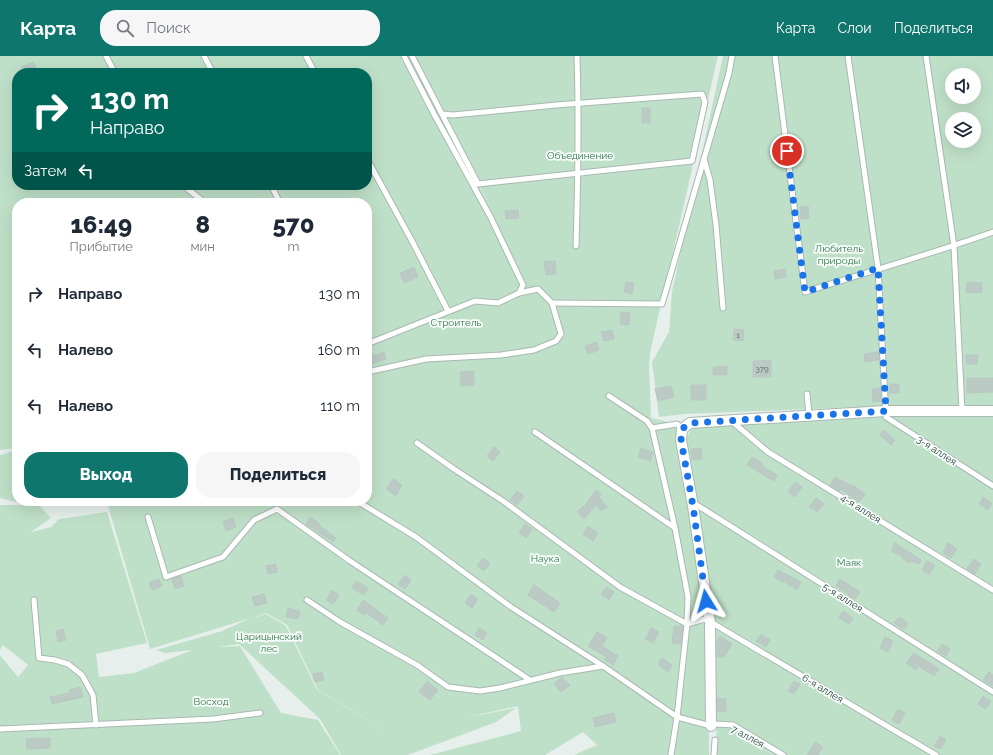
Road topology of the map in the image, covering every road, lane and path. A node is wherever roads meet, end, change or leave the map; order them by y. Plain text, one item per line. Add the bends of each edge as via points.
1 (106, 56) edge
2 (204, 56) edge
3 (306, 56) edge
4 (404, 56) edge
5 (412, 56) edge
6 (577, 56) edge
7 (732, 56) edge
8 (775, 56) edge
9 (848, 56) edge
10 (926, 56) edge
11 (112, 68) edge
12 (210, 68) edge
13 (312, 68) edge
14 (578, 103) junction
15 (442, 114) junction
16 (704, 159) junction
17 (372, 168) edge
18 (578, 173) junction
19 (189, 190) edge
20 (199, 198) edge
21 (993, 232) edge
22 (576, 246) dead end
23 (954, 246) junction
24 (878, 268) junction
25 (519, 293) junction
26 (552, 303) junction
27 (723, 308) dead end
28 (448, 311) junction
29 (372, 342) edge
30 (372, 371) edge
31 (807, 394) dead end
32 (609, 396) dead end
33 (886, 411) junction
34 (962, 411) junction
35 (993, 411) edge
36 (808, 415) junction
37 (735, 420) junction
38 (652, 428) junction
39 (682, 429) junction
40 (535, 432) dead end
41 (417, 443) dead end
42 (993, 486) edge
43 (365, 506) edge
44 (693, 506) junction
45 (148, 517) dead end
46 (675, 528) junction
47 (993, 590) edge
48 (34, 600) dead end
49 (307, 600) dead end
50 (710, 620) junction
51 (687, 624) junction
52 (603, 666) junction
53 (530, 680) junction
54 (993, 692) edge
55 (260, 713) dead end
56 (677, 717) junction
57 (96, 725) junction
58 (711, 726) junction
59 (0, 729) edge
60 (715, 740) dead end
61 (671, 755) edge
62 (714, 755) edge
63 (783, 755) edge
64 (936, 755) edge

1 - 11 lane
2 - 12 lane
3 - 13 lane
4 - 25 lane via 490,216 523,285
5 - 15 lane
6 - 14 lane
7 - 16 lane
8 - 24 lane via 805,292
9 - 24 lane
10 - 23 lane
14 - 15 lane
14 - 18 lane
14 - 18 lane via 702,94 705,102 692,161
15 - 18 lane via 478,184
16 - 26 lane via 662,304
16 - 27 lane via 713,203
17 - 28 lane
18 - 22 lane
19 - 20 lane
21 - 23 lane
23 - 24 lane
23 - 34 lane
24 - 33 lane
25 - 26 lane via 538,289
25 - 28 lane via 498,303 475,301
26 - 30 lane via 561,334 556,341 534,350 501,355 426,359
28 - 29 lane
31 - 36 lane
32 - 38 lane via 647,421
33 - 34 street
33 - 36 street
33 - 42 lane, 3-я аллея via 886,417
34 - 35 street
36 - 37 street
37 - 39 street via 690,423
37 - 47 lane, 4-я аллея via 735,424 768,452
38 - 39 lane via 677,424
38 - 46 lane
39 - 44 street via 681,440
40 - 46 lane
41 - 51 lane via 503,501 620,587
43 - 52 lane, 7 аллея via 416,537 511,607
44 - 50 street
44 - 54 lane, 5-я аллея via 697,505
45 - 53 lane via 166,577 223,557 254,520 277,509
46 - 51 lane via 688,597
48 - 57 lane via 40,658 68,664 82,675 92,695
49 - 53 lane via 340,622 417,665 448,687 480,691
50 - 51 lane
50 - 58 street
50 - 64 lane, 6-я аллея
51 - 56 lane
52 - 53 lane
52 - 56 lane, 7 аллея
55 - 57 lane via 213,719
56 - 58 lane, 7 аллея
56 - 61 lane
57 - 59 lane
58 - 63 lane, 7 аллея via 733,725
60 - 62 lane

